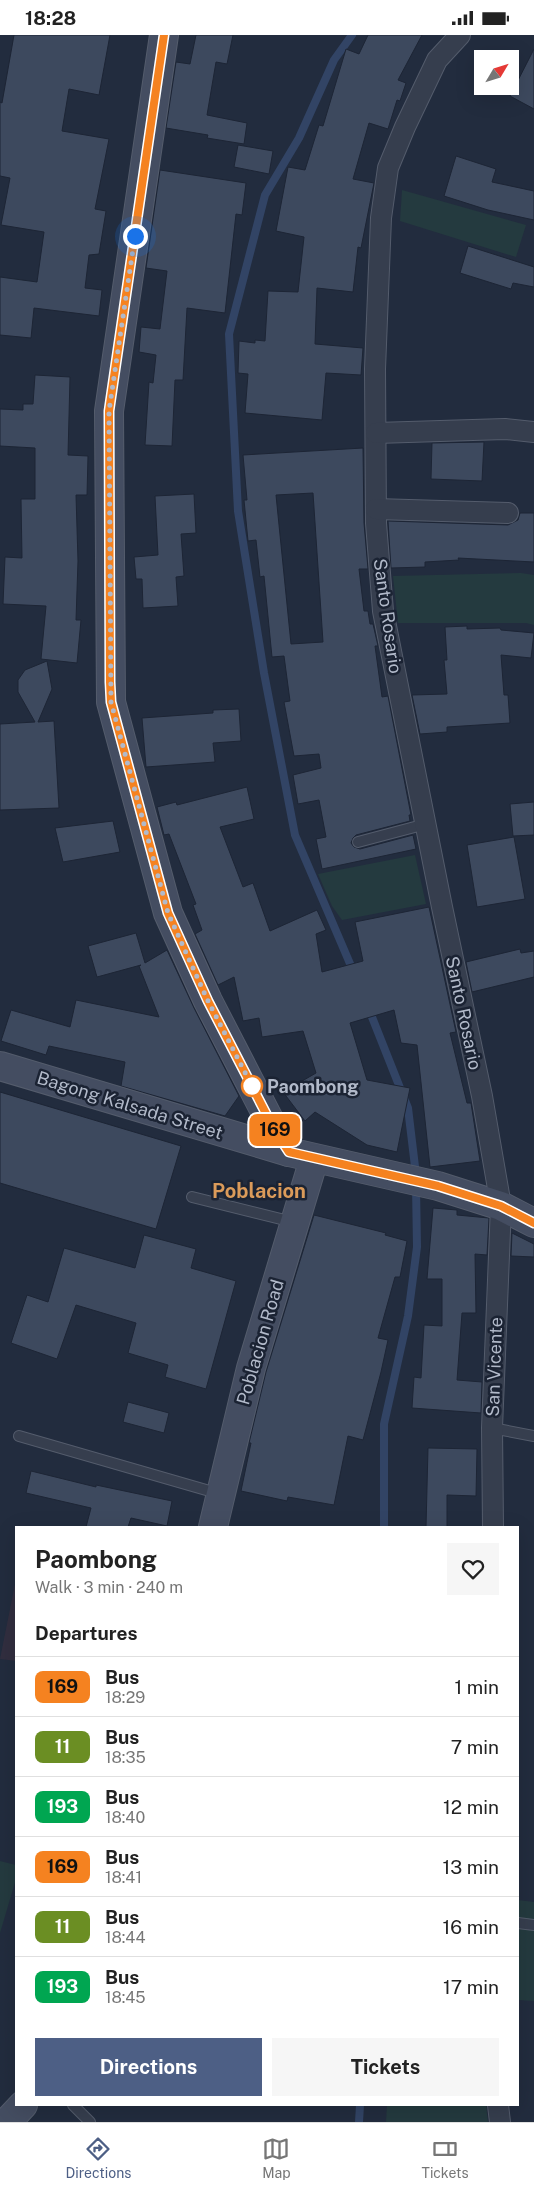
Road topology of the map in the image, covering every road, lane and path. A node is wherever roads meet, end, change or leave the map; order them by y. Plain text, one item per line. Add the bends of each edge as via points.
1 (164, 35) edge
2 (460, 35) edge
3 (534, 432) edge
4 (376, 433) junction
5 (376, 509) junction
6 (508, 513) dead end
7 (426, 824) junction
8 (358, 842) dead end
9 (0, 1066) edge
10 (301, 1155) junction
11 (192, 1197) dead end
12 (501, 1206) junction
13 (294, 1223) junction
14 (534, 1223) edge
15 (492, 1428) junction
16 (19, 1435) dead end
17 (534, 1436) edge
18 (221, 1494) junction
19 (213, 1526) edge
20 (493, 1526) edge
21 (519, 1923) edge
22 (534, 1925) edge
23 (22, 2106) edge
24 (74, 2106) edge
25 (498, 2106) edge
26 (7, 2122) edge
27 (90, 2122) edge
28 (500, 2122) edge

1 - 10 main road via 109,411 111,702 168,913 208,1001 274,1129
2 - 4 street, Santo Rosario via 437,61 388,168 381,218
3 - 4 street via 505,429
4 - 5 street, Santo Rosario
5 - 6 street
5 - 7 street, Santo Rosario via 383,611
7 - 8 lane
7 - 12 street, Santo Rosario via 482,1096
9 - 10 main road, Bagong Kalsada Street
10 - 12 main road, Bagong Kalsada Street via 438,1186
10 - 13 main road, Poblacion Road
11 - 13 lane
12 - 14 main road, Bagong Kalsada Street
12 - 15 street, San Vicente
13 - 18 main road, Poblacion Road via 251,1368
15 - 17 lane
15 - 20 street, San Vicente
16 - 18 lane
18 - 19 main road, Poblacion Road
21 - 22 lane
23 - 26 main road
24 - 27 lane
25 - 28 street

